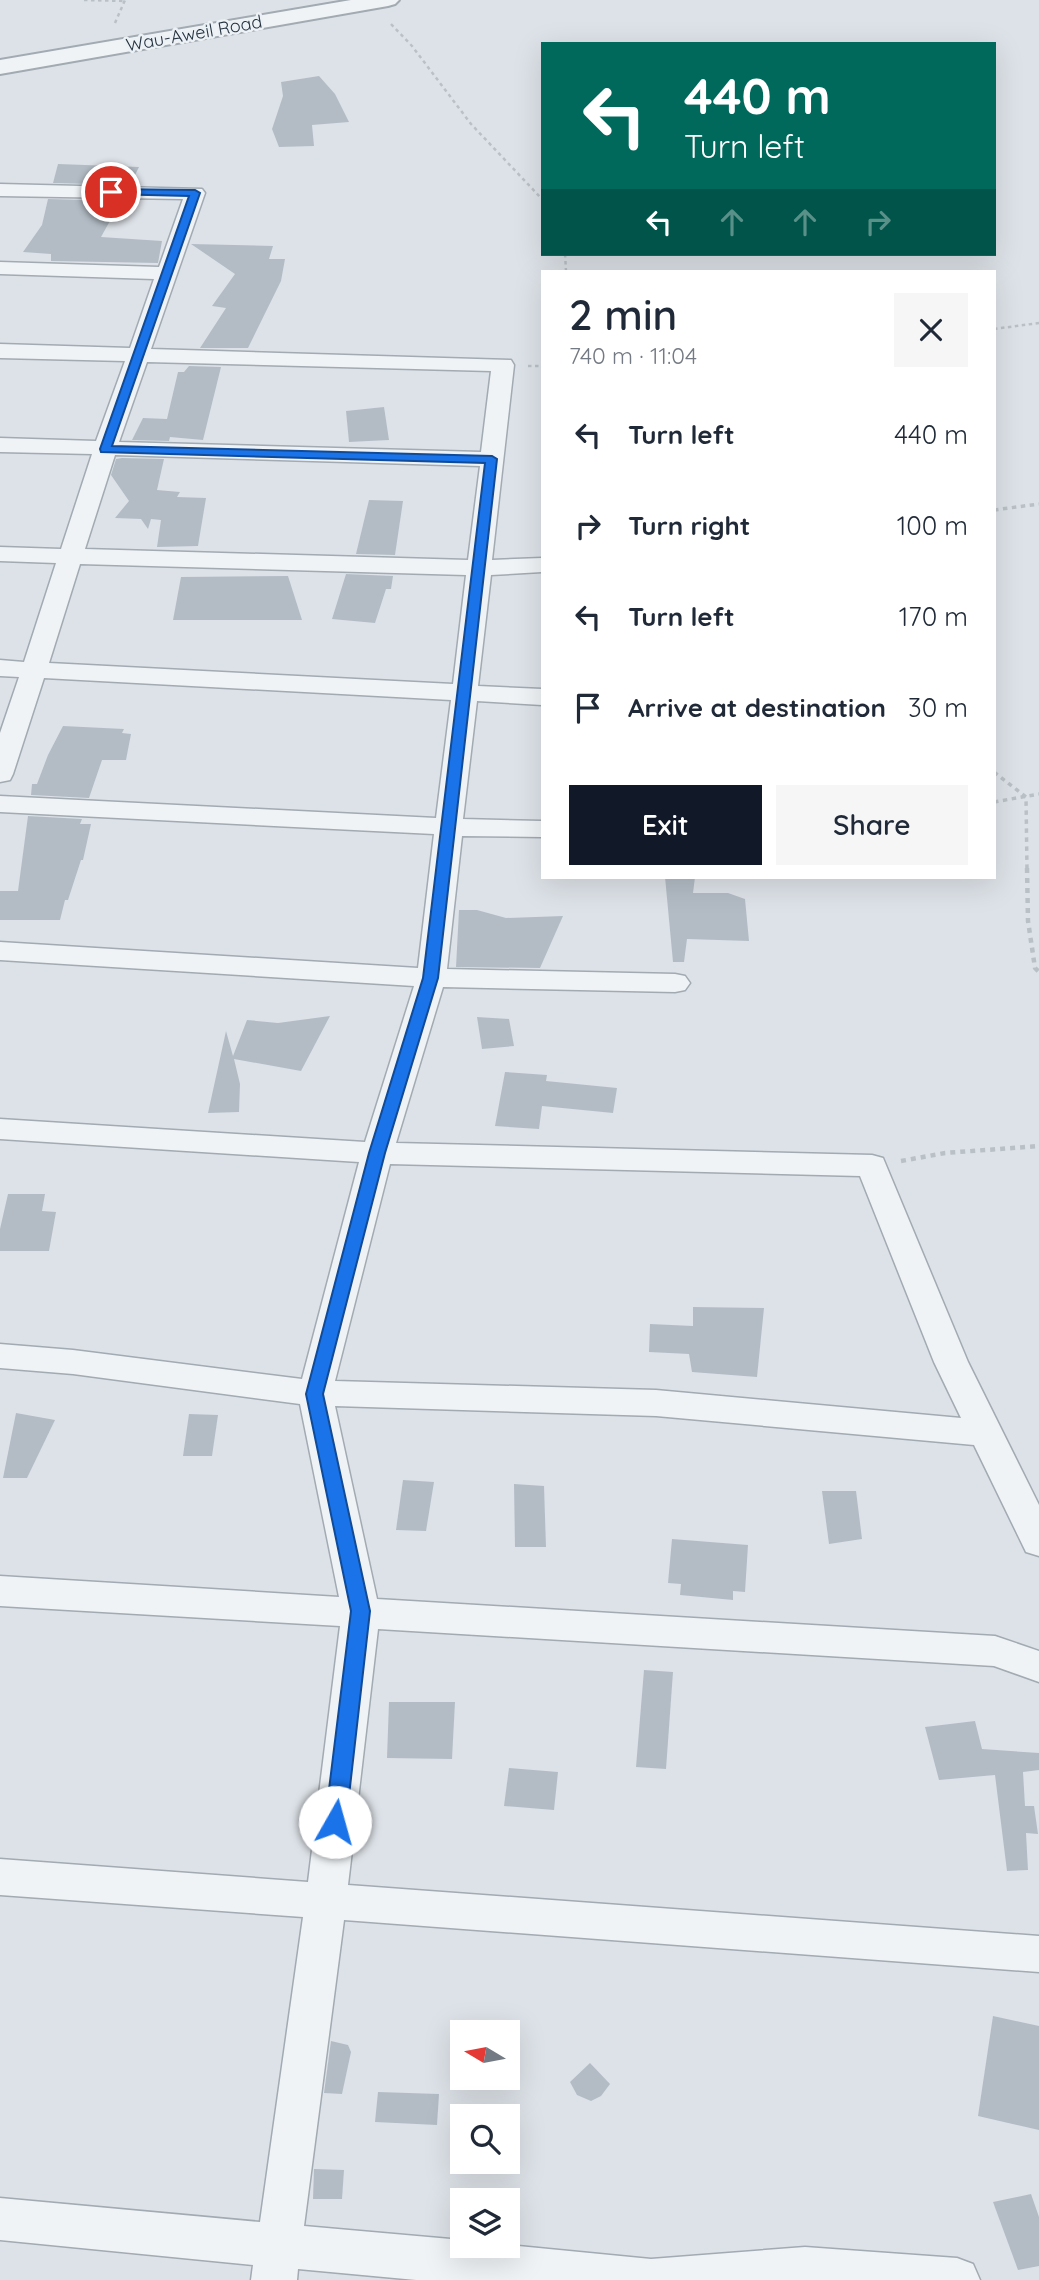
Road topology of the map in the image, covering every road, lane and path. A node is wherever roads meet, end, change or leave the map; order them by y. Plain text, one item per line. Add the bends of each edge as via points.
1 (84, 0) edge
2 (125, 1) edge
3 (377, 2) edge
4 (0, 67) edge
5 (0, 190) edge
6 (541, 199) edge
7 (0, 268) edge
8 (166, 273) junction
9 (1039, 323) edge
10 (996, 329) edge
11 (0, 351) edge
12 (138, 355) junction
13 (0, 445) edge
14 (105, 449) junction
15 (492, 459) junction
16 (1039, 504) edge
17 (996, 510) edge
18 (0, 554) edge
19 (71, 556) junction
20 (541, 565) edge
21 (478, 568) junction
22 (0, 668) edge
23 (34, 669) junction
24 (463, 693) junction
25 (541, 697) edge
26 (0, 774) edge
27 (996, 774) edge
28 (1039, 794) edge
29 (1026, 797) junction
30 (996, 802) edge
31 (0, 804) edge
32 (450, 827) junction
33 (541, 829) edge
34 (0, 951) edge
35 (1039, 972) edge
36 (431, 978) junction
37 (675, 983) dead end
38 (0, 1129) edge
39 (1039, 1146) edge
40 (377, 1153) junction
41 (872, 1166) junction
42 (0, 1356) edge
43 (315, 1394) junction
44 (985, 1433) junction
45 (1039, 1542) edge
46 (0, 1591) edge
47 (360, 1611) junction
48 (1039, 1667) edge
49 (0, 1877) edge
50 (326, 1901) junction
51 (1039, 1954) edge
52 (0, 2219) edge
53 (276, 2262) edge
54 (651, 2280) edge
55 (957, 2280) edge

1 - 2 path
3 - 4 street, Wau-Aweil Road
3 - 6 path via 471,124
5 - 8 street via 195,193
7 - 8 street
8 - 12 street
9 - 10 path
11 - 12 street
12 - 14 street
12 - 15 street via 503,365
13 - 14 street
14 - 15 street
14 - 19 street
15 - 21 street
16 - 17 path
18 - 19 street
19 - 21 street
19 - 23 street
20 - 21 street
21 - 24 street
22 - 23 street
23 - 24 street
23 - 26 street
24 - 25 street
24 - 32 street
27 - 29 path
28 - 29 path
29 - 30 path
29 - 35 path via 1028,921
31 - 32 street
32 - 33 street
32 - 36 street
34 - 36 street
36 - 37 street
36 - 40 street
38 - 40 street
39 - 41 path via 945,1153
40 - 41 street
40 - 43 street
41 - 44 street via 951,1362
42 - 43 street
43 - 44 street via 656,1403
43 - 47 street
44 - 45 street
46 - 47 street
47 - 48 street via 995,1651
47 - 50 street
49 - 50 street
50 - 51 street
50 - 53 street
52 - 53 street
53 - 54 street
54 - 55 street via 805,2269

